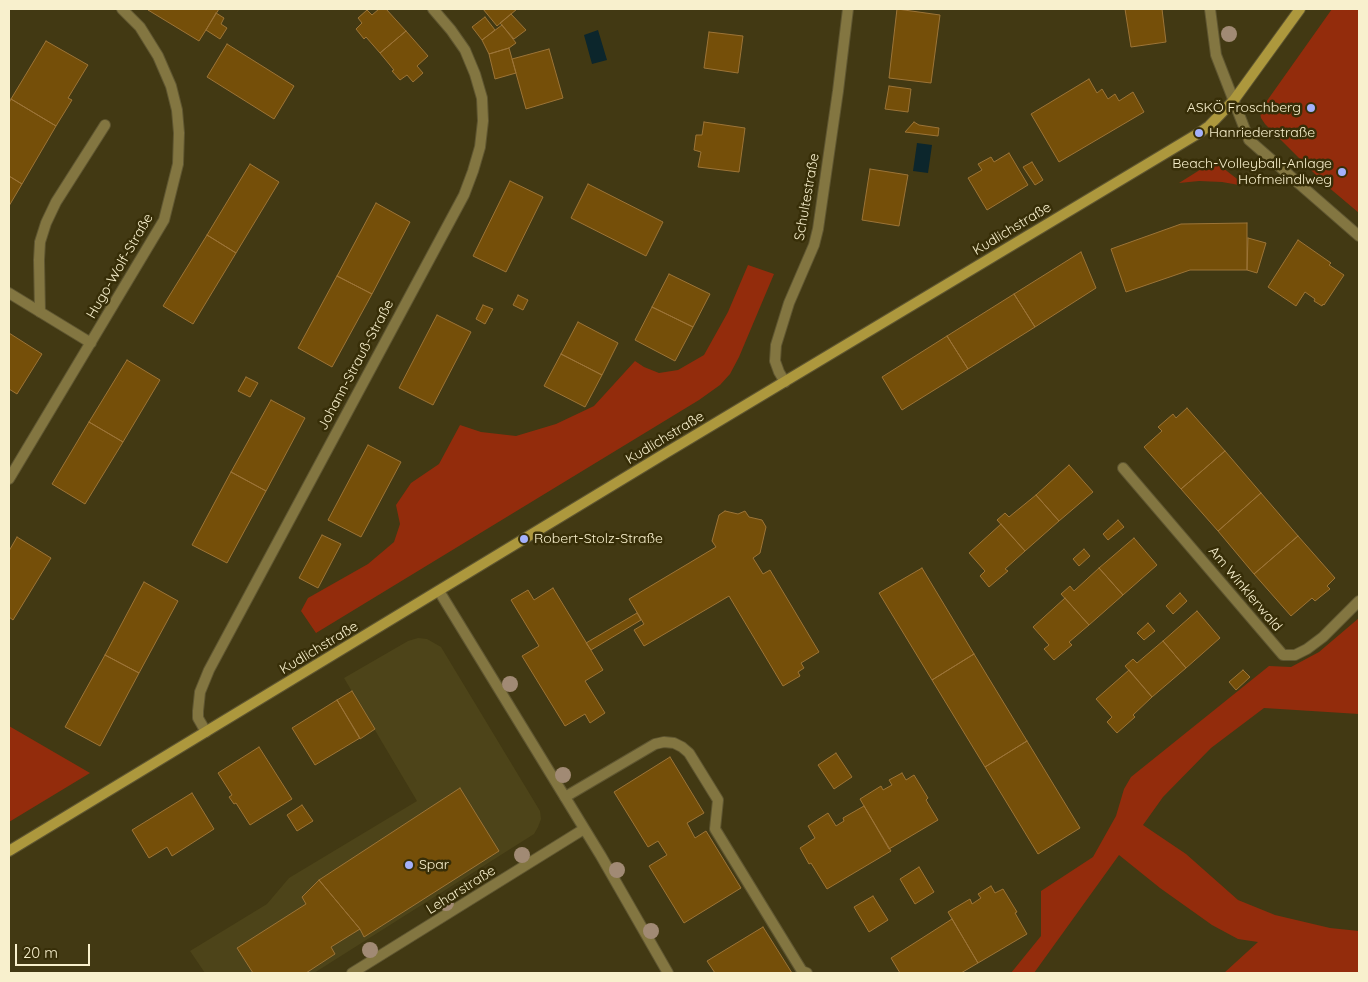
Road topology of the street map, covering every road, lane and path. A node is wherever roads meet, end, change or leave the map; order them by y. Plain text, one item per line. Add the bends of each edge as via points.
1 (122, 9) edge
2 (433, 9) edge
3 (848, 9) edge
4 (1210, 9) edge
5 (1300, 9) edge
6 (1234, 100) junction
7 (105, 125) dead end
8 (1359, 236) edge
9 (9, 293) edge
10 (40, 312) junction
11 (91, 342) junction
12 (785, 382) junction
13 (1123, 468) dead end
14 (9, 479) edge
15 (439, 591) junction
16 (1359, 601) edge
17 (206, 732) junction
18 (565, 798) junction
19 (584, 829) junction
20 (9, 851) edge
21 (352, 973) edge
22 (668, 973) edge
23 (808, 973) edge

1 - 11 street, Hugo-Wolf-Straße via 140,27 171,86 177,110 178,164 164,220
2 - 17 street, Johann-Strauß-Straße via 465,50 482,98 480,146 473,171 464,195 209,670 200,692 198,711
3 - 12 street, Schultestraße via 818,229 776,345 775,361
4 - 6 street via 1216,55
5 - 6 street, Kudlichstraße
6 - 8 street via 1249,140
6 - 12 street, Kudlichstraße via 1199,133
7 - 10 street via 46,223 40,242
9 - 10 street
10 - 11 street
11 - 14 street, Hugo-Wolf-Straße
12 - 15 street, Kudlichstraße
13 - 16 street, Am Winklerwald via 1283,655 1294,655 1307,649
15 - 17 street, Kudlichstraße
15 - 18 street
17 - 20 street, Kudlichstraße
18 - 19 street
18 - 23 street via 655,744 674,743 689,752 718,800 715,829 802,971
19 - 21 street, Leharstraße
19 - 22 street

